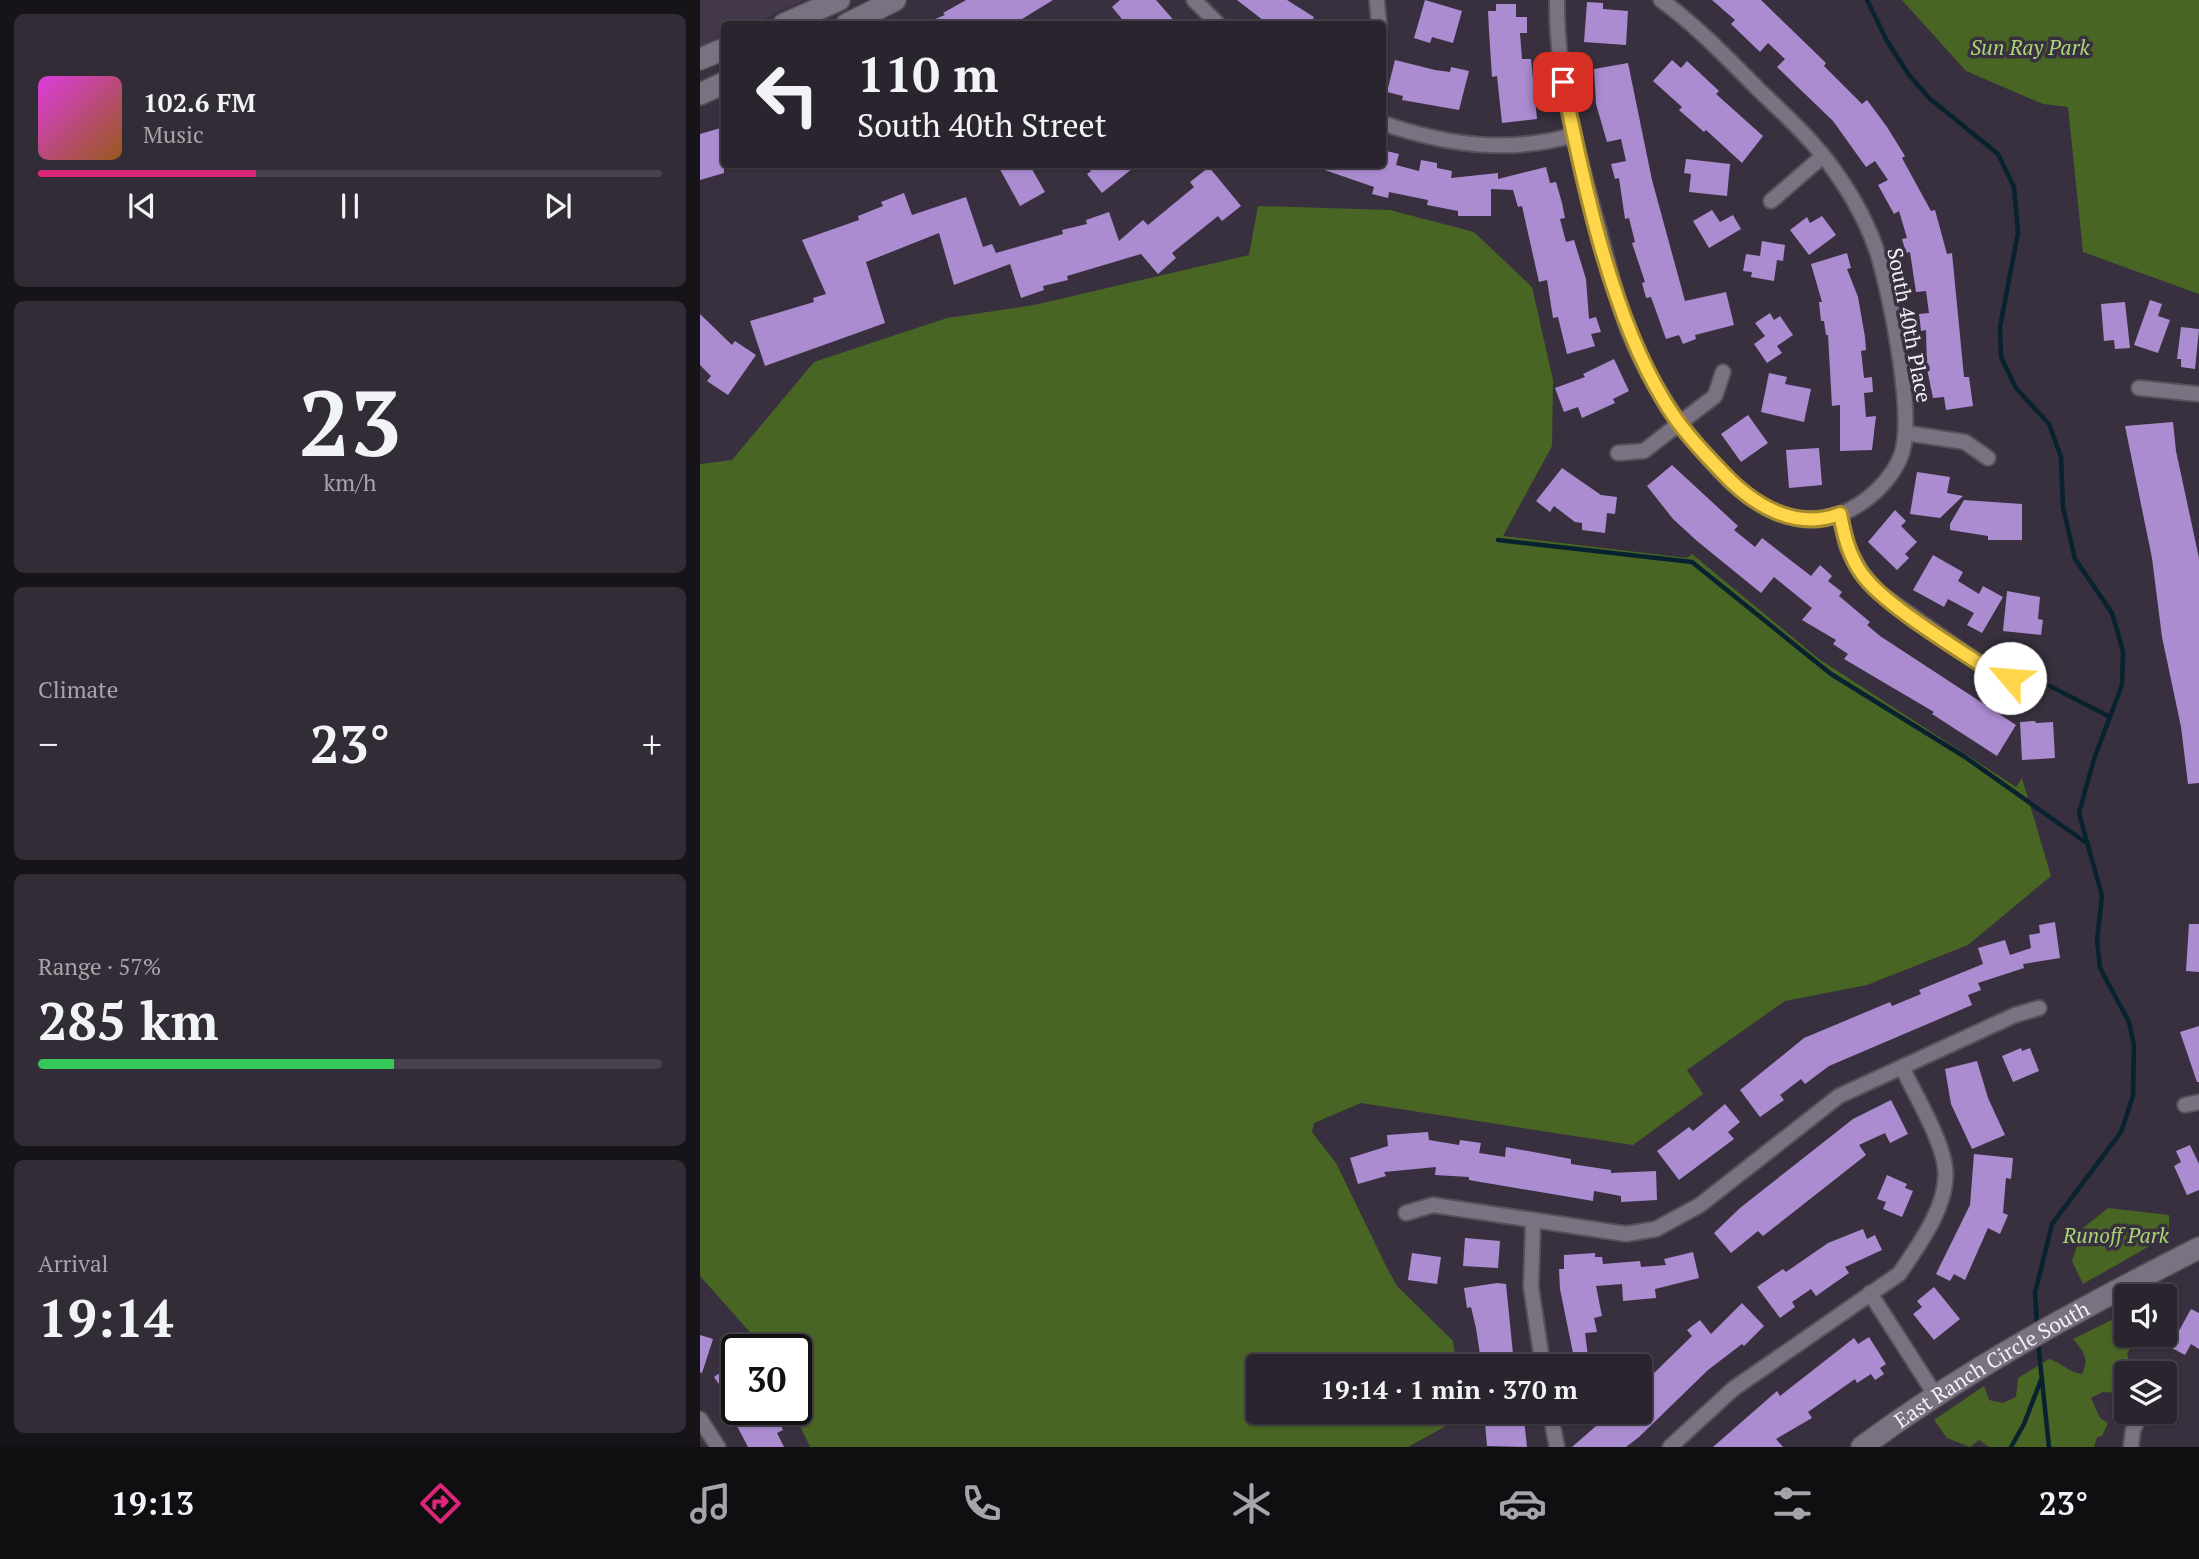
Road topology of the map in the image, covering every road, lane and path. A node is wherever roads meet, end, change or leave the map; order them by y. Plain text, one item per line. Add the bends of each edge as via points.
1 (839, 0) edge
2 (895, 0) edge
3 (1194, 0) edge
4 (1557, 0) edge
5 (1661, 0) edge
6 (1377, 2) dead end
7 (791, 21) edge
8 (853, 21) edge
9 (1214, 21) edge
10 (1379, 21) edge
11 (721, 50) edge
12 (700, 59) edge
13 (721, 84) edge
14 (700, 94) edge
15 (1386, 124) edge
16 (1574, 135) junction
17 (1823, 156) junction
18 (1772, 201) dead end
19 (1723, 372) dead end
20 (2139, 388) dead end
21 (2199, 394) edge
22 (1679, 423) junction
23 (1906, 433) junction
24 (1618, 453) dead end
25 (1988, 458) dead end
26 (1840, 514) junction
27 (2025, 683) dead end
28 (2039, 1008) dead end
29 (1902, 1068) junction
30 (1406, 1213) dead end
31 (1533, 1222) junction
32 (2199, 1248) edge
33 (1870, 1293) junction
34 (1541, 1354) edge
35 (1936, 1396) junction
36 (700, 1419) edge
37 (1552, 1424) edge
38 (2136, 1424) edge
39 (718, 1447) edge
40 (1557, 1447) edge
41 (1670, 1447) edge
42 (1862, 1447) edge
43 (2131, 1447) edge

1 - 7 street
2 - 8 street
3 - 9 street
4 - 16 street via 1557,31
5 - 17 street, South 40th Place via 1689,20
6 - 10 street
11 - 12 street
13 - 14 street
15 - 16 street via 1482,146 1517,146
16 - 22 street via 1621,309 1641,359
17 - 18 street
17 - 23 street, South 40th Place via 1855,201 1881,264 1906,405
19 - 22 street via 1715,396
20 - 21 street
22 - 24 street via 1644,451
22 - 26 street via 1736,487 1763,509 1795,518 1825,519
23 - 25 street, South 40th Place via 1965,442
23 - 26 street, South 40th Place via 1901,456 1886,479 1868,498
26 - 27 street via 1847,547 1878,592 1995,674
28 - 29 street
29 - 31 street via 1839,1096 1700,1205 1656,1229 1626,1234
29 - 33 street via 1945,1166 1944,1191 1899,1274
30 - 31 street via 1433,1205
31 - 34 street via 1531,1287
32 - 35 street, East Ranch Circle South via 2065,1318
33 - 35 street
33 - 41 street via 1733,1389
35 - 42 street, East Ranch Circle South
36 - 39 street
37 - 40 street
38 - 43 street

